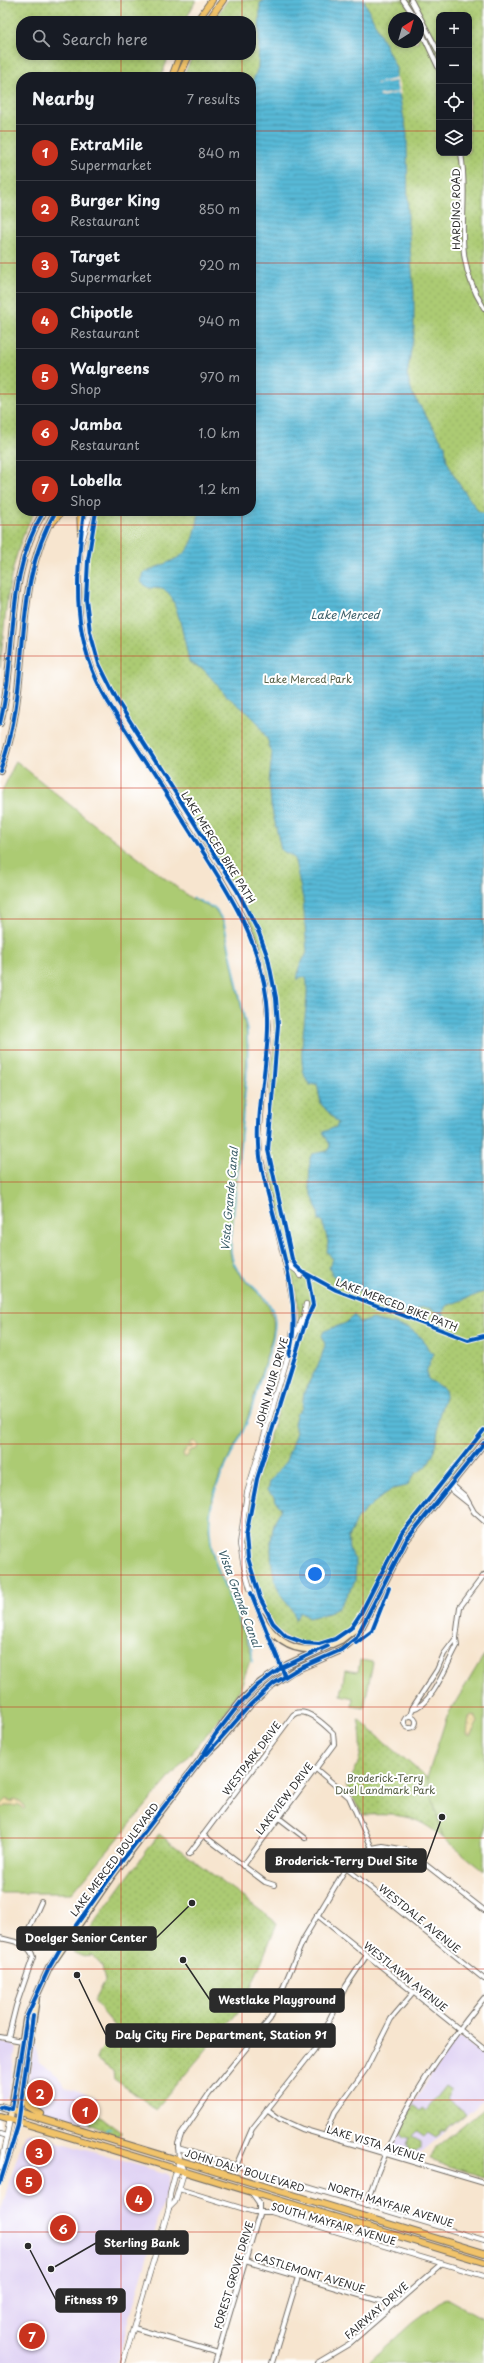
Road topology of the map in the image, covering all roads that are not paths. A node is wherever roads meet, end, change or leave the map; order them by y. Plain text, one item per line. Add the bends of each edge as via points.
1 (212, 0) edge
2 (222, 0) edge
3 (403, 0) edge
4 (411, 0) edge
5 (411, 12) edge
6 (201, 16) edge
7 (211, 16) edge
8 (424, 37) edge
9 (437, 48) edge
10 (178, 60) edge
11 (186, 60) edge
12 (436, 63) edge
13 (174, 72) edge
14 (181, 72) edge
15 (461, 156) edge
16 (484, 308) edge
17 (41, 516) edge
18 (53, 516) edge
19 (58, 516) edge
20 (80, 516) edge
21 (83, 516) edge
22 (90, 516) edge
23 (45, 532) junction
24 (81, 533) junction
25 (82, 542) junction
26 (0, 723) edge
27 (0, 770) edge
28 (284, 1261) junction
29 (300, 1276) dead end
30 (306, 1304) dead end
31 (292, 1342) junction
32 (484, 1443) edge
33 (449, 1485) junction
34 (484, 1521) edge
35 (484, 1575) edge
36 (261, 1616) junction
37 (364, 1622) junction
38 (456, 1638) junction
39 (325, 1648) junction
40 (281, 1668) junction
41 (285, 1676) junction
42 (412, 1709) junction
43 (410, 1716) dead end
44 (335, 1738) joint
45 (200, 1760) junction
46 (316, 1769) junction
47 (279, 1818) junction
48 (203, 1835) junction
49 (305, 1838) dead end
50 (372, 1848) junction
51 (189, 1854) dead end
52 (243, 1866) junction
53 (346, 1868) junction
54 (274, 1885) dead end
55 (41, 1902) dead end
56 (484, 1910) edge
57 (317, 1915) junction
58 (0, 1938) edge
59 (22, 1944) junction
60 (367, 1955) junction
61 (484, 1980) edge
62 (414, 1992) junction
63 (38, 1994) junction
64 (484, 1998) edge
65 (31, 2026) junction
66 (459, 2028) junction
67 (0, 2036) edge
68 (8, 2038) junction
69 (22, 2041) junction
70 (484, 2049) edge
71 (28, 2050) junction
72 (23, 2092) junction
73 (0, 2106) edge
74 (12, 2109) junction
75 (267, 2109) junction
76 (20, 2112) junction
77 (0, 2116) edge
78 (10, 2119) junction
79 (18, 2122) junction
80 (83, 2130) junction
81 (0, 2134) edge
82 (6, 2136) junction
83 (324, 2136) junction
84 (178, 2148) junction
85 (385, 2154) junction
86 (179, 2160) junction
87 (236, 2166) junction
88 (0, 2168) edge
89 (177, 2170) junction
90 (184, 2172) junction
91 (0, 2183) edge
92 (484, 2183) edge
93 (179, 2189) junction
94 (252, 2193) junction
95 (366, 2205) junction
96 (169, 2208) junction
97 (260, 2213) junction
98 (484, 2240) edge
99 (484, 2253) edge
100 (245, 2261) junction
101 (484, 2262) edge
102 (441, 2264) junction
103 (484, 2276) edge
104 (298, 2277) junction
105 (393, 2305) junction
106 (134, 2328) junction
107 (218, 2353) junction
108 (123, 2363) edge
109 (215, 2363) edge
110 (272, 2363) edge
111 (317, 2363) edge

1 - 6 main road
2 - 7 main road
3 - 5 street
4 - 9 street
8 - 12 street
10 - 13 main road
11 - 14 main road
15 - 16 street, HARDING ROAD via 464,180 463,257 469,278
17 - 26 main road via 30,537 17,579
18 - 23 main road
19 - 23 main road
20 - 24 main road
21 - 24 street, JOHN MUIR DRIVE
22 - 25 street, JOHN MUIR DRIVE
23 - 27 main road via 31,577 17,708
24 - 25 street, JOHN MUIR DRIVE
25 - 28 street, JOHN MUIR DRIVE via 78,569 78,608 93,672 111,707 233,900 252,937 259,961 266,994 269,1028 259,1136 260,1155
28 - 29 street
28 - 31 street, JOHN MUIR DRIVE via 294,1310
30 - 31 street via 304,1316
31 - 36 street, JOHN MUIR DRIVE via 251,1477 240,1527 244,1567
32 - 33 main road, LAKE MERCED BOULEVARD
33 - 34 street
33 - 37 main road, LAKE MERCED BOULEVARD via 404,1543
35 - 38 street via 460,1606
36 - 39 main road via 273,1634 288,1645 304,1650
36 - 40 street, JOHN MUIR DRIVE
37 - 39 main road, LAKE MERCED BOULEVARD via 343,1639
37 - 41 main road, LAKE MERCED BOULEVARD via 359,1634 346,1648
38 - 42 street
38 - 42 street via 456,1646 433,1692 422,1706
39 - 40 main road, LAKE MERCED BOULEVARD
40 - 41 street, JOHN MUIR DRIVE
40 - 45 main road, LAKE MERCED BOULEVARD via 258,1685 240,1703 215,1735
41 - 45 main road, LAKE MERCED BOULEVARD via 254,1701
42 - 43 street
44 - 46 street, LAKEVIEW DRIVE via 333,1746
44 - 48 street, WESTPARK DRIVE via 331,1731 308,1713 295,1713
45 - 63 main road, LAKE MERCED BOULEVARD via 122,1861 67,1939 48,1968
46 - 47 street, LAKEVIEW DRIVE
46 - 50 street via 349,1797
47 - 49 street
47 - 52 street, LAKEVIEW DRIVE
48 - 51 street, WESTPARK DRIVE
48 - 52 street
50 - 53 street via 357,1855
50 - 56 street via 395,1846 412,1853
52 - 54 street via 265,1882
53 - 57 street
53 - 61 street, WESTDALE AVENUE
55 - 59 street
57 - 60 street, WESTLAWN AVENUE
57 - 84 street via 304,1938 270,2019 202,2103 181,2135
58 - 59 street
59 - 68 street via 30,1950 32,1961
60 - 62 street, WESTLAWN AVENUE
60 - 75 street via 346,1986 314,2050
62 - 66 street, WESTLAWN AVENUE
62 - 83 street via 391,2019 366,2069 336,2112
63 - 65 main road, LAKE MERCED BOULEVARD
63 - 69 main road, LAKE MERCED BOULEVARD via 28,2012
64 - 66 street
65 - 69 main road
65 - 71 main road, LAKE MERCED BOULEVARD
66 - 70 street, WESTLAWN AVENUE
66 - 85 street via 411,2099
67 - 68 street
68 - 69 street
69 - 71 main road
69 - 74 main road, LAKE MERCED BOULEVARD
71 - 72 main road, LAKE MERCED BOULEVARD
72 - 76 main road, LAKE MERCED BOULEVARD
72 - 80 main road via 26,2102 34,2111 74,2124
73 - 74 main road, JOHN DALY BOULEVARD
74 - 76 main road, JOHN DALY BOULEVARD
74 - 78 main road, LAKE MERCED BOULEVARD
75 - 83 street, LAKE VISTA AVENUE via 294,2126
75 - 87 street via 248,2135
76 - 79 main road, LAKE MERCED BOULEVARD
76 - 80 main road, JOHN DALY BOULEVARD
77 - 78 main road, JOHN DALY BOULEVARD
78 - 79 main road, JOHN DALY BOULEVARD
78 - 82 street, LAKE MERCED BOULEVARD
79 - 89 main road, JOHN DALY BOULEVARD
79 - 91 street, LAKE MERCED BOULEVARD
80 - 86 main road, JOHN DALY BOULEVARD
81 - 82 street
82 - 88 street, LAKE MERCED BOULEVARD
83 - 85 street, LAKE VISTA AVENUE
84 - 86 street
84 - 87 street, NORTH MAYFAIR AVENUE
85 - 92 street, LAKE VISTA AVENUE
85 - 95 street
86 - 89 street
86 - 90 street
86 - 99 main road, JOHN DALY BOULEVARD
87 - 95 street, NORTH MAYFAIR AVENUE
89 - 90 main road, JOHN DALY BOULEVARD
89 - 96 street
90 - 93 street
90 - 94 main road, JOHN DALY BOULEVARD
93 - 96 street via 175,2202
93 - 97 street, SOUTH MAYFAIR AVENUE
94 - 97 street, FOREST GROVE DRIVE via 259,2203
94 - 101 main road, JOHN DALY BOULEVARD
95 - 98 street, NORTH MAYFAIR AVENUE
96 - 106 street
97 - 100 street, FOREST GROVE DRIVE
97 - 102 street, SOUTH MAYFAIR AVENUE via 271,2212
100 - 104 street, CASTLEMONT AVENUE
100 - 107 street, FOREST GROVE DRIVE
102 - 103 street, SOUTH MAYFAIR AVENUE
102 - 105 street, FAIRWAY DRIVE
104 - 105 street, CASTLEMONT AVENUE
104 - 110 street
105 - 111 street, FAIRWAY DRIVE via 349,2344
106 - 107 street
106 - 108 street
107 - 109 street, FOREST GROVE DRIVE

